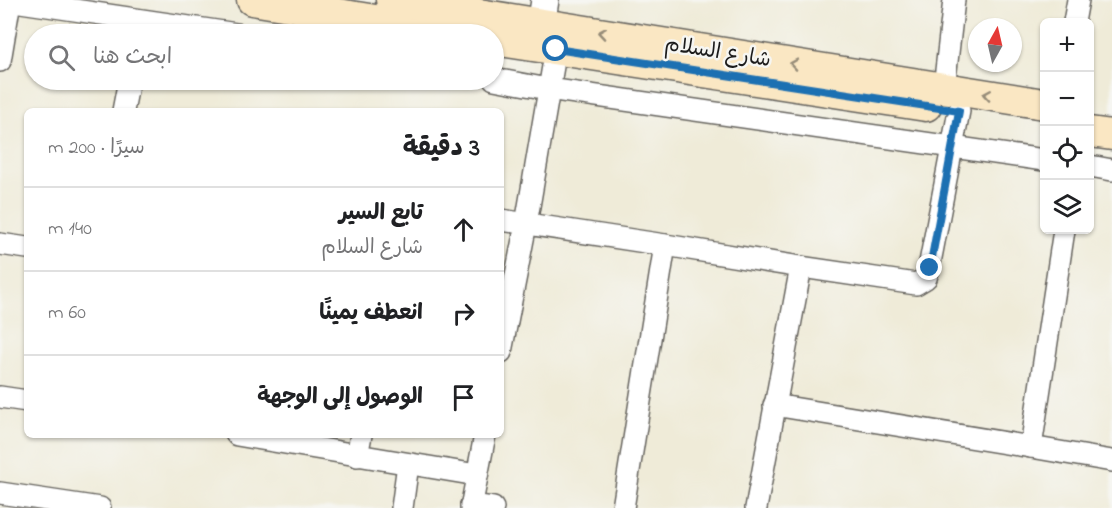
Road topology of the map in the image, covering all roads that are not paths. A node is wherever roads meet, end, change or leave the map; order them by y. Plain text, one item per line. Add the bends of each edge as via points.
1 (9, 0) edge
2 (252, 0) edge
3 (394, 0) edge
4 (954, 0) edge
5 (1078, 0) edge
6 (1075, 18) edge
7 (125, 24) edge
8 (400, 24) edge
9 (548, 29) edge
10 (504, 37) edge
11 (0, 61) edge
12 (504, 81) edge
13 (548, 89) junction
14 (127, 90) edge
15 (951, 100) junction
16 (1040, 104) edge
17 (124, 108) edge
18 (1094, 112) edge
19 (1112, 114) edge
20 (1040, 124) edge
21 (1094, 133) edge
22 (1112, 135) edge
23 (953, 147) junction
24 (1040, 159) edge
25 (1094, 167) edge
26 (1112, 170) edge
27 (504, 220) edge
28 (526, 224) junction
29 (1063, 234) edge
30 (0, 244) edge
31 (665, 245) junction
32 (24, 248) edge
33 (801, 267) junction
34 (504, 337) edge
35 (0, 397) edge
36 (24, 401) edge
37 (774, 405) junction
38 (254, 438) edge
39 (361, 438) edge
40 (484, 438) edge
41 (1031, 447) junction
42 (357, 456) junction
43 (1112, 461) edge
44 (408, 464) junction
45 (477, 475) junction
46 (0, 493) edge
47 (471, 507) edge
48 (100, 508) edge
49 (402, 508) edge
50 (493, 508) edge
51 (623, 508) edge
52 (756, 508) edge

1 - 7 street
1 - 11 street
2 - 8 main road
3 - 9 main road, شارع السلام
4 - 15 street
5 - 6 street
9 - 10 main road, شارع السلام
9 - 13 street
9 - 15 main road, شارع السلام via 716,51
12 - 13 street
13 - 23 street
13 - 28 street
14 - 17 street
16 -> 15 main road, شارع السلام
15 - 20 main road, شارع السلام
15 - 23 street
18 - 19 main road
21 - 22 main road
23 - 24 street
23 - 33 street via 926,278 916,284
25 - 26 street
27 - 28 street
28 - 31 street
28 - 34 street
29 - 41 street
30 - 32 street
31 - 33 street
31 - 51 street
33 - 37 street
35 - 36 street
37 - 41 street
37 - 52 street
38 - 42 street
39 - 42 street
40 - 45 street
41 - 43 street
42 - 44 street
44 - 45 street
44 - 49 street
45 - 47 street
46 - 48 street
47 - 50 street

